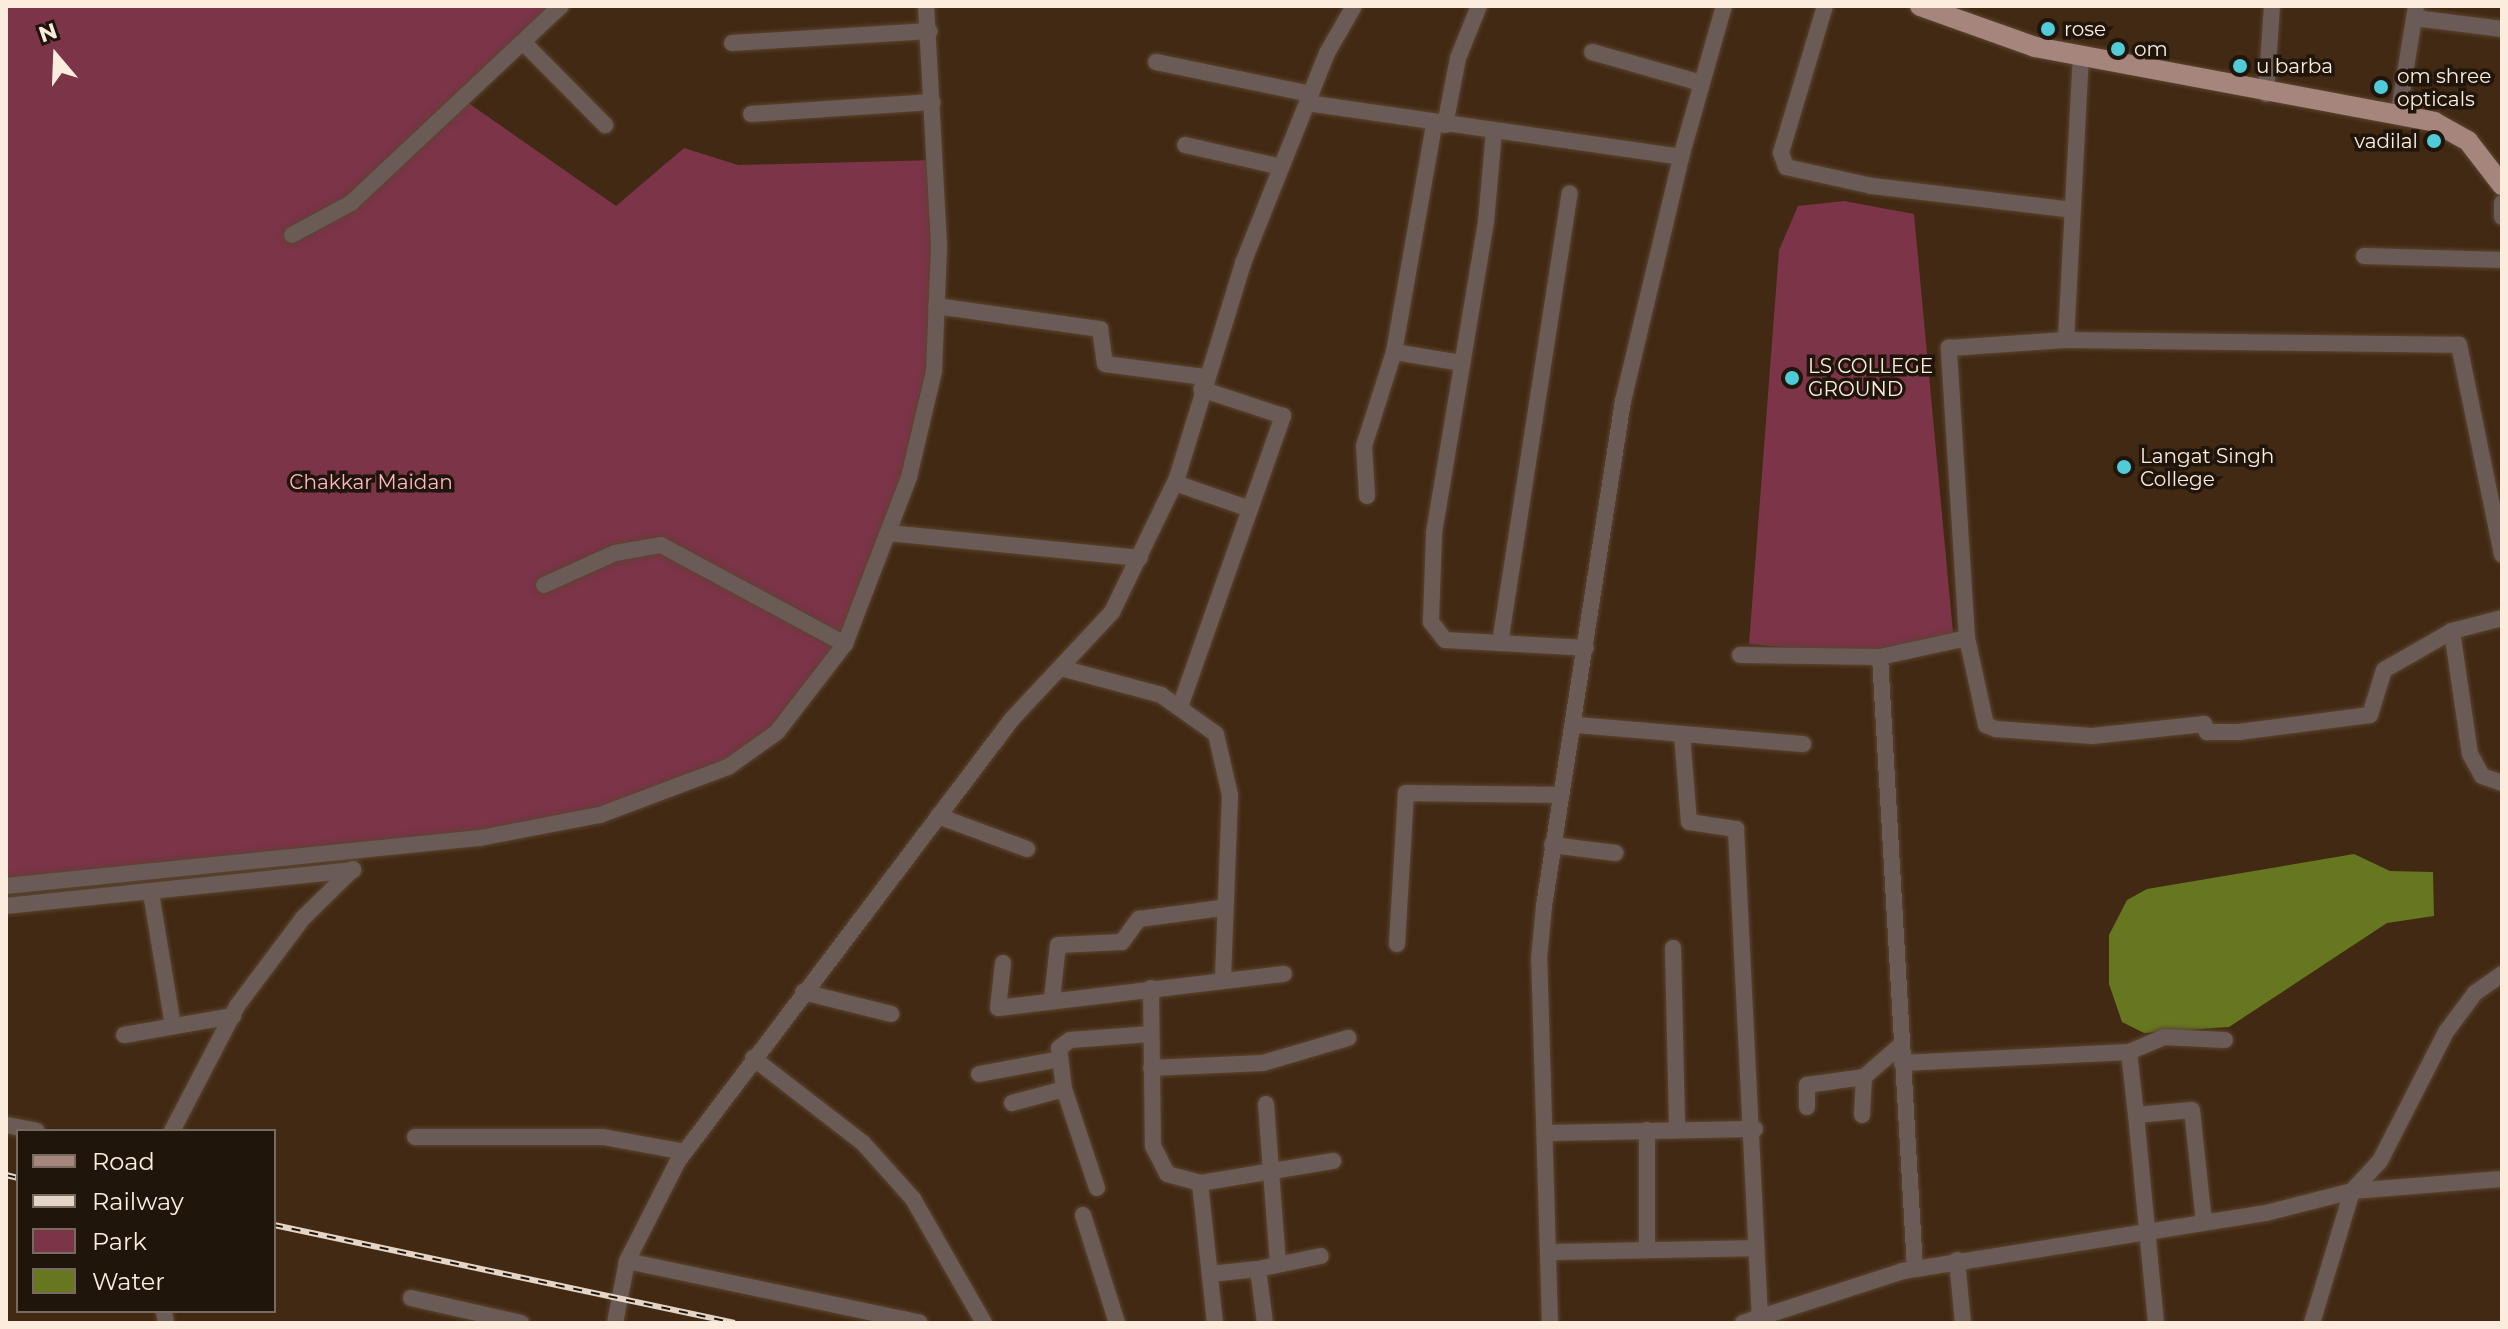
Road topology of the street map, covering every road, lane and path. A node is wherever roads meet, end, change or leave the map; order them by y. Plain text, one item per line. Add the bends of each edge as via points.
1 (561, 6) edge
2 (926, 6) edge
3 (1479, 6) edge
4 (1825, 6) edge
5 (1920, 6) edge
6 (2272, 6) edge
7 (1348, 7) edge
8 (1720, 7) edge
9 (2416, 12) edge
10 (2502, 29) edge
11 (930, 31) junction
12 (523, 42) junction
13 (732, 43) dead end
14 (1592, 52) dead end
15 (2081, 57) junction
16 (1156, 62) dead end
17 (1697, 82) junction
18 (2266, 94) junction
19 (1309, 98) junction
20 (933, 102) junction
21 (751, 114) dead end
22 (2398, 116) junction
23 (605, 125) dead end
24 (1440, 125) junction
25 (1494, 131) junction
26 (1185, 145) dead end
27 (1681, 157) junction
28 (1282, 167) junction
29 (2502, 185) edge
30 (1570, 193) dead end
31 (2502, 203) edge
32 (2073, 210) junction
33 (2502, 217) edge
34 (292, 235) dead end
35 (2364, 256) dead end
36 (2502, 260) edge
37 (936, 306) junction
38 (2066, 340) junction
39 (1394, 352) junction
40 (1462, 363) junction
41 (1202, 383) junction
42 (1175, 483) junction
43 (1367, 496) dead end
44 (1250, 509) junction
45 (889, 533) junction
46 (2502, 555) edge
47 (1140, 558) junction
48 (544, 585) dead end
49 (2502, 618) edge
50 (2452, 631) junction
51 (1967, 638) junction
52 (1500, 643) junction
53 (845, 644) junction
54 (1586, 648) junction
55 (1740, 655) dead end
56 (1880, 657) junction
57 (1061, 668) junction
58 (1181, 704) junction
59 (1576, 725) junction
60 (1682, 734) junction
61 (1803, 744) dead end
62 (2502, 783) edge
63 (1561, 795) junction
64 (938, 816) junction
65 (1552, 845) junction
66 (1027, 849) dead end
67 (370, 850) junction
68 (1615, 853) dead end
69 (353, 870) junction
70 (6, 886) edge
71 (151, 893) junction
72 (6, 906) edge
73 (1221, 908) junction
74 (1397, 944) dead end
75 (1673, 948) dead end
76 (1003, 963) dead end
77 (1284, 974) dead end
78 (2502, 974) edge
79 (1223, 980) junction
80 (1151, 988) junction
81 (803, 992) junction
82 (1052, 999) junction
83 (891, 1014) dead end
84 (233, 1016) junction
85 (173, 1026) junction
86 (1151, 1034) junction
87 (124, 1035) dead end
88 (1348, 1038) dead end
89 (2225, 1040) dead end
90 (1901, 1045) junction
91 (2129, 1052) junction
92 (753, 1058) junction
93 (1060, 1059) junction
94 (1902, 1063) junction
95 (1151, 1068) junction
96 (979, 1074) dead end
97 (1864, 1077) junction
98 (1064, 1089) junction
99 (1012, 1103) dead end
100 (1266, 1104) dead end
101 (1807, 1107) dead end
102 (1862, 1115) dead end
103 (2136, 1115) junction
104 (6, 1125) edge
105 (26, 1129) edge
106 (173, 1129) edge
107 (1677, 1129) junction
108 (1755, 1129) junction
109 (1647, 1130) junction
110 (1546, 1133) junction
111 (415, 1137) dead end
112 (685, 1152) junction
113 (1333, 1161) dead end
114 (1271, 1173) junction
115 (2502, 1179) edge
116 (1200, 1183) junction
117 (1097, 1188) dead end
118 (2352, 1191) junction
119 (1083, 1215) dead end
120 (2204, 1222) junction
121 (2142, 1229) junction
122 (1755, 1248) junction
123 (1647, 1250) junction
124 (1549, 1252) junction
125 (1321, 1256) dead end
126 (1957, 1260) junction
127 (627, 1261) junction
128 (1278, 1265) junction
129 (1258, 1269) junction
130 (1915, 1269) junction
131 (1210, 1274) junction
132 (411, 1298) dead end
133 (1760, 1318) junction
134 (616, 1322) edge
135 (521, 1323) edge
136 (920, 1323) edge
137 (984, 1323) edge
138 (1117, 1323) edge
139 (1215, 1323) edge
140 (1265, 1323) edge
141 (1550, 1323) edge
142 (1743, 1323) edge
143 (1963, 1323) edge
144 (2156, 1323) edge
145 (2312, 1323) edge

1 - 12 street
2 - 11 street
3 - 24 street
4 - 32 street via 1781,153 1786,167 1872,186
5 - 15 main road
6 - 18 street
7 - 19 street
8 - 17 street
9 - 10 street
9 - 22 street
11 - 13 street
11 - 20 street
12 - 23 street
12 - 34 street via 351,203
14 - 17 street
15 - 18 main road
15 - 32 street
16 - 19 street
17 - 27 street
18 - 22 main road
19 - 24 street
19 - 28 street
20 - 21 street
20 - 37 street
22 - 29 main road via 2434,122 2468,141
24 - 25 street
24 - 39 street
25 - 27 street
25 - 40 street
26 - 28 street
27 - 54 street via 1623,401
28 - 41 street
30 - 52 street
31 - 33 street
32 - 38 street
35 - 36 street
37 - 41 street via 1100,329 1105,364
37 - 45 street via 934,371
38 - 46 street via 2459,345
38 - 51 street via 1949,348
39 - 40 street
39 - 43 street via 1364,446
40 - 52 street via 1434,534 1431,622 1445,640
41 - 42 street
41 - 44 street via 1283,416
42 - 44 street
42 - 47 street
44 - 58 street
45 - 47 street
45 - 53 street
47 - 57 street via 1112,612
48 - 53 street via 615,553 661,545
49 - 50 street
50 - 51 street via 2384,670 2370,715 2239,732 2207,732 2204,724 2092,736 1986,725
50 - 62 street via 2470,754 2482,776
51 - 56 street
52 - 54 street
53 - 67 street via 807,702 728,767 600,815
54 - 59 street
55 - 56 street
56 - 90 street
57 - 58 street
57 - 64 street
58 - 73 street via 1216,734 1227,760
59 - 60 street
59 - 63 street
60 - 61 street
60 - 108 street via 1689,822 1736,829
63 - 65 street
63 - 74 street via 1406,793
64 - 66 street
64 - 81 street
65 - 68 street
65 - 110 street via 1539,959
67 - 69 street
67 - 70 street
69 - 71 street
69 - 84 street via 303,918
71 - 72 street
71 - 85 street
73 - 79 street
73 - 82 street via 1139,919 1128,941 1058,945
75 - 107 street
76 - 82 street via 998,1008
77 - 79 street
78 - 118 street via 2475,993 2446,1032 2380,1161
79 - 80 street
80 - 82 street
80 - 86 street
81 - 83 street
81 - 92 street
84 - 85 street
84 - 106 street
85 - 87 street
86 - 93 street via 1070,1040
86 - 95 street
88 - 95 street via 1263,1063
89 - 91 street via 2164,1037
90 - 94 street
90 - 97 street
91 - 94 street
91 - 103 street
92 - 112 street
92 - 137 street via 863,1143 913,1199
93 - 96 street
93 - 98 street
94 - 130 street
95 - 116 street via 1156,1158 1167,1174
97 - 101 street via 1807,1085
97 - 102 street
98 - 99 street
98 - 117 street
100 - 114 street
103 - 120 street via 2192,1110
103 - 121 street
104 - 105 street
107 - 108 street
107 - 109 street
108 - 122 street
109 - 110 street
109 - 123 street
110 - 124 street
111 - 112 street via 603,1137
112 - 127 street
113 - 114 street
114 - 116 street
114 - 128 street
115 - 118 street
116 - 131 street
118 - 120 street
118 - 145 street
119 - 138 street
120 - 121 street
121 - 126 street
121 - 144 street
122 - 123 street
122 - 133 street
123 - 124 street
124 - 141 street
125 - 128 street
126 - 130 street
126 - 143 street
127 - 134 street
127 - 136 street
128 - 129 street
129 - 131 street
129 - 140 street
130 - 133 street
131 - 139 street
132 - 135 street
133 - 142 street

